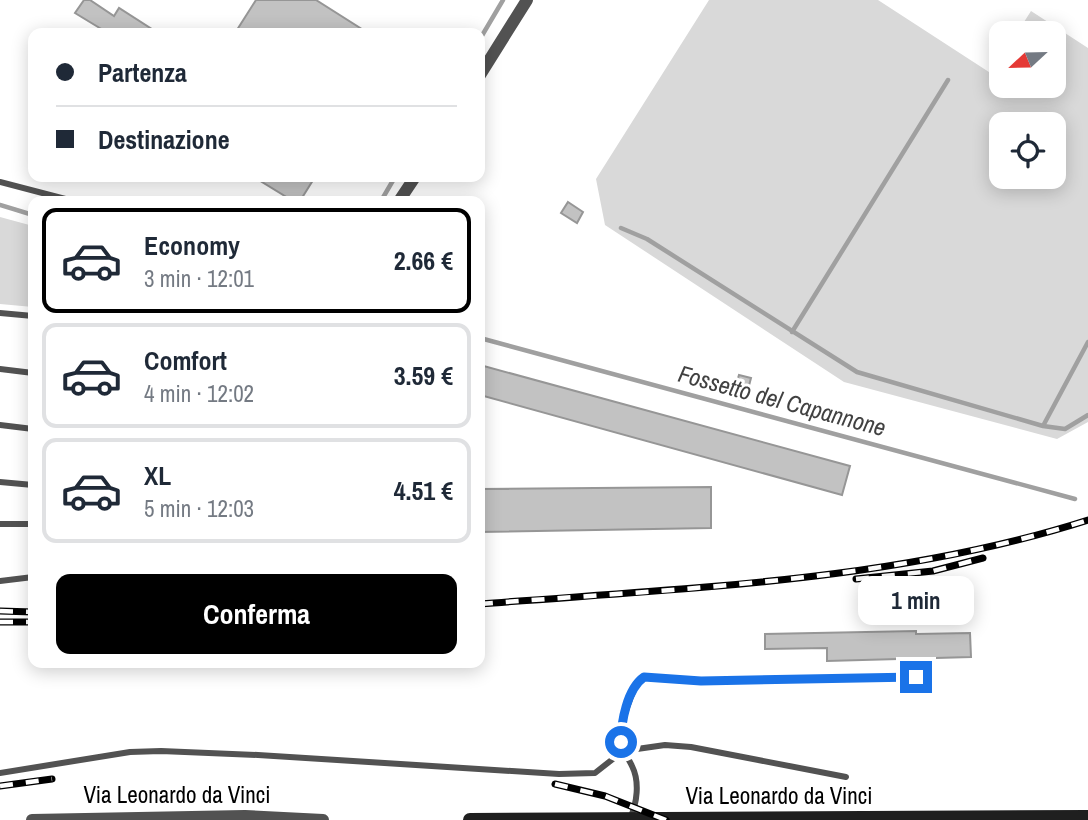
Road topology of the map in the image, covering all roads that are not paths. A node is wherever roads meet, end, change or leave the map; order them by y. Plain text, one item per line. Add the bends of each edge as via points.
1 (527, 0) edge
2 (485, 67) edge
3 (0, 182) edge
4 (54, 196) edge
5 (0, 313) edge
6 (28, 316) edge
7 (0, 369) edge
8 (28, 372) edge
9 (0, 425) edge
10 (28, 428) edge
11 (0, 482) edge
12 (28, 485) edge
13 (0, 524) edge
14 (28, 524) edge
15 (28, 577) edge
16 (0, 581) edge
17 (916, 677) dead end
18 (623, 751) junction
19 (0, 773) edge
20 (846, 777) dead end
21 (1088, 817) edge
22 (629, 819) edge
23 (893, 819) edge
24 (32, 820) edge
25 (323, 820) edge
26 (470, 820) edge
27 (637, 820) edge
28 (655, 820) edge
29 (672, 820) edge

1 - 2 street
3 - 4 lane
5 - 6 lane
7 - 8 lane
9 - 10 lane
11 - 12 lane
13 - 14 lane
15 - 16 lane
17 - 18 lane via 701,681 644,677 621,726
18 - 19 lane via 595,773 161,751
18 - 20 lane via 665,744 691,747
18 - 22 lane via 636,784 635,807
21 - 23 main road, Via Leonardo da Vinci
22 - 26 main road, Via Leonardo da Vinci
22 - 27 main road, Via Leonardo da Vinci
23 - 29 main road, Via Leonardo da Vinci
24 - 25 street, Via Leonardo da Vinci via 245,816
27 - 28 main road, Via Leonardo da Vinci
28 - 29 main road, Via Leonardo da Vinci

